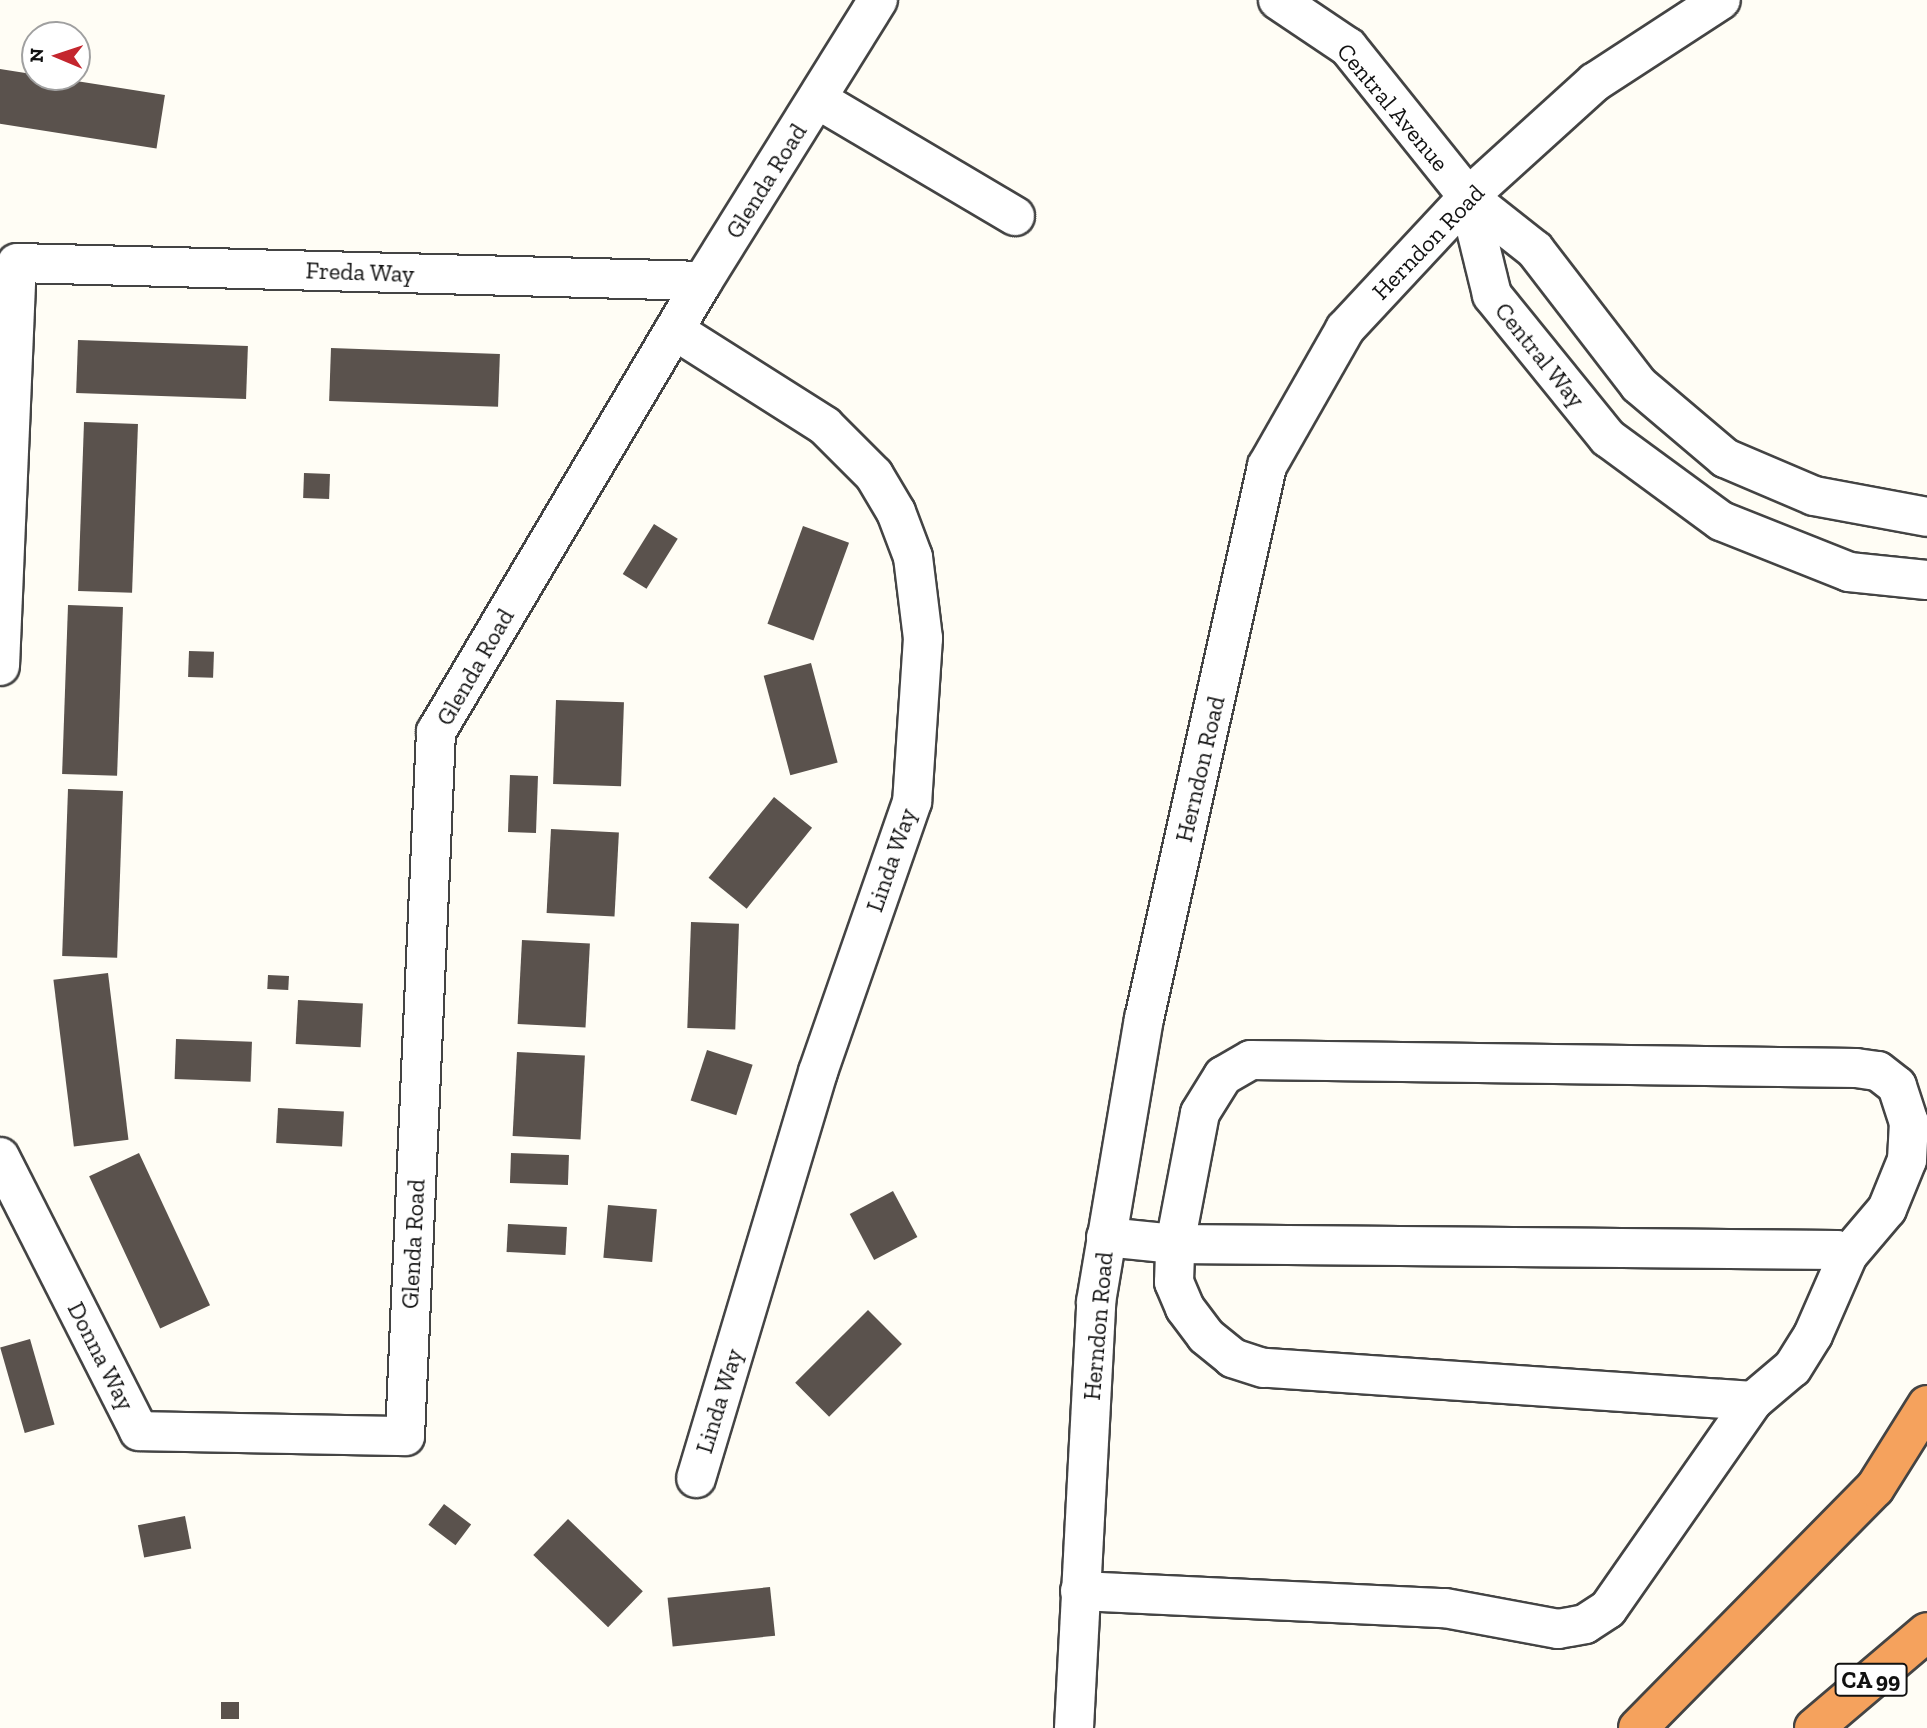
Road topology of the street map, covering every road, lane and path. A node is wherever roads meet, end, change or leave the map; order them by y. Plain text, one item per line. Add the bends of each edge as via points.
1 (878, 0) edge
2 (1278, 0) edge
3 (1721, 0) edge
4 (817, 99) junction
5 (1468, 197) junction
6 (1015, 216) dead end
7 (702, 281) junction
8 (674, 330) junction
9 (1927, 517) edge
10 (1927, 580) edge
11 (0, 666) edge
12 (0, 1157) edge
13 (1106, 1237) junction
14 (1175, 1244) junction
15 (1848, 1255) junction
16 (1753, 1401) junction
17 (1927, 1405) edge
18 (405, 1436) joint
19 (696, 1478) dead end
20 (1080, 1591) junction
21 (1927, 1632) edge
22 (1074, 1728) edge
23 (1638, 1728) edge
24 (1814, 1728) edge

1 - 4 street, Glenda Road
2 - 5 street, Central Avenue via 1348,47
3 - 5 street, Herndon Road via 1595,82
4 - 6 street
4 - 7 street, Glenda Road
5 - 9 street via 1535,250 1639,385 1725,458 1814,496
5 - 10 street, Central Way via 1492,295 1608,438 1721,522 1849,572
5 - 13 street, Herndon Road via 1345,329 1268,466 1144,1019
7 - 8 street, Glenda Road
7 - 11 street, Freda Way via 18,263
8 - 18 street, Glenda Road via 436,732
8 - 19 street, Linda Way via 825,426 874,475 896,512 914,557 923,638 912,802 822,1059
12 - 18 street, Donna Way via 139,1431
13 - 14 street
13 - 20 street, Herndon Road via 1096,1301
14 - 15 street via 1837,1250
14 - 15 street via 1200,1113 1223,1076 1251,1060 1842,1067 1878,1071 1897,1086 1909,1122 1907,1160 1887,1209
14 - 16 street via 1174,1282 1185,1308 1206,1336 1233,1358 1263,1368
15 - 16 street via 1813,1335 1792,1368
16 - 20 street via 1608,1609 1586,1624 1558,1629 1445,1608
17 - 23 highway via 1875,1488
20 - 22 street, Herndon Road
21 - 24 highway, CA 99

